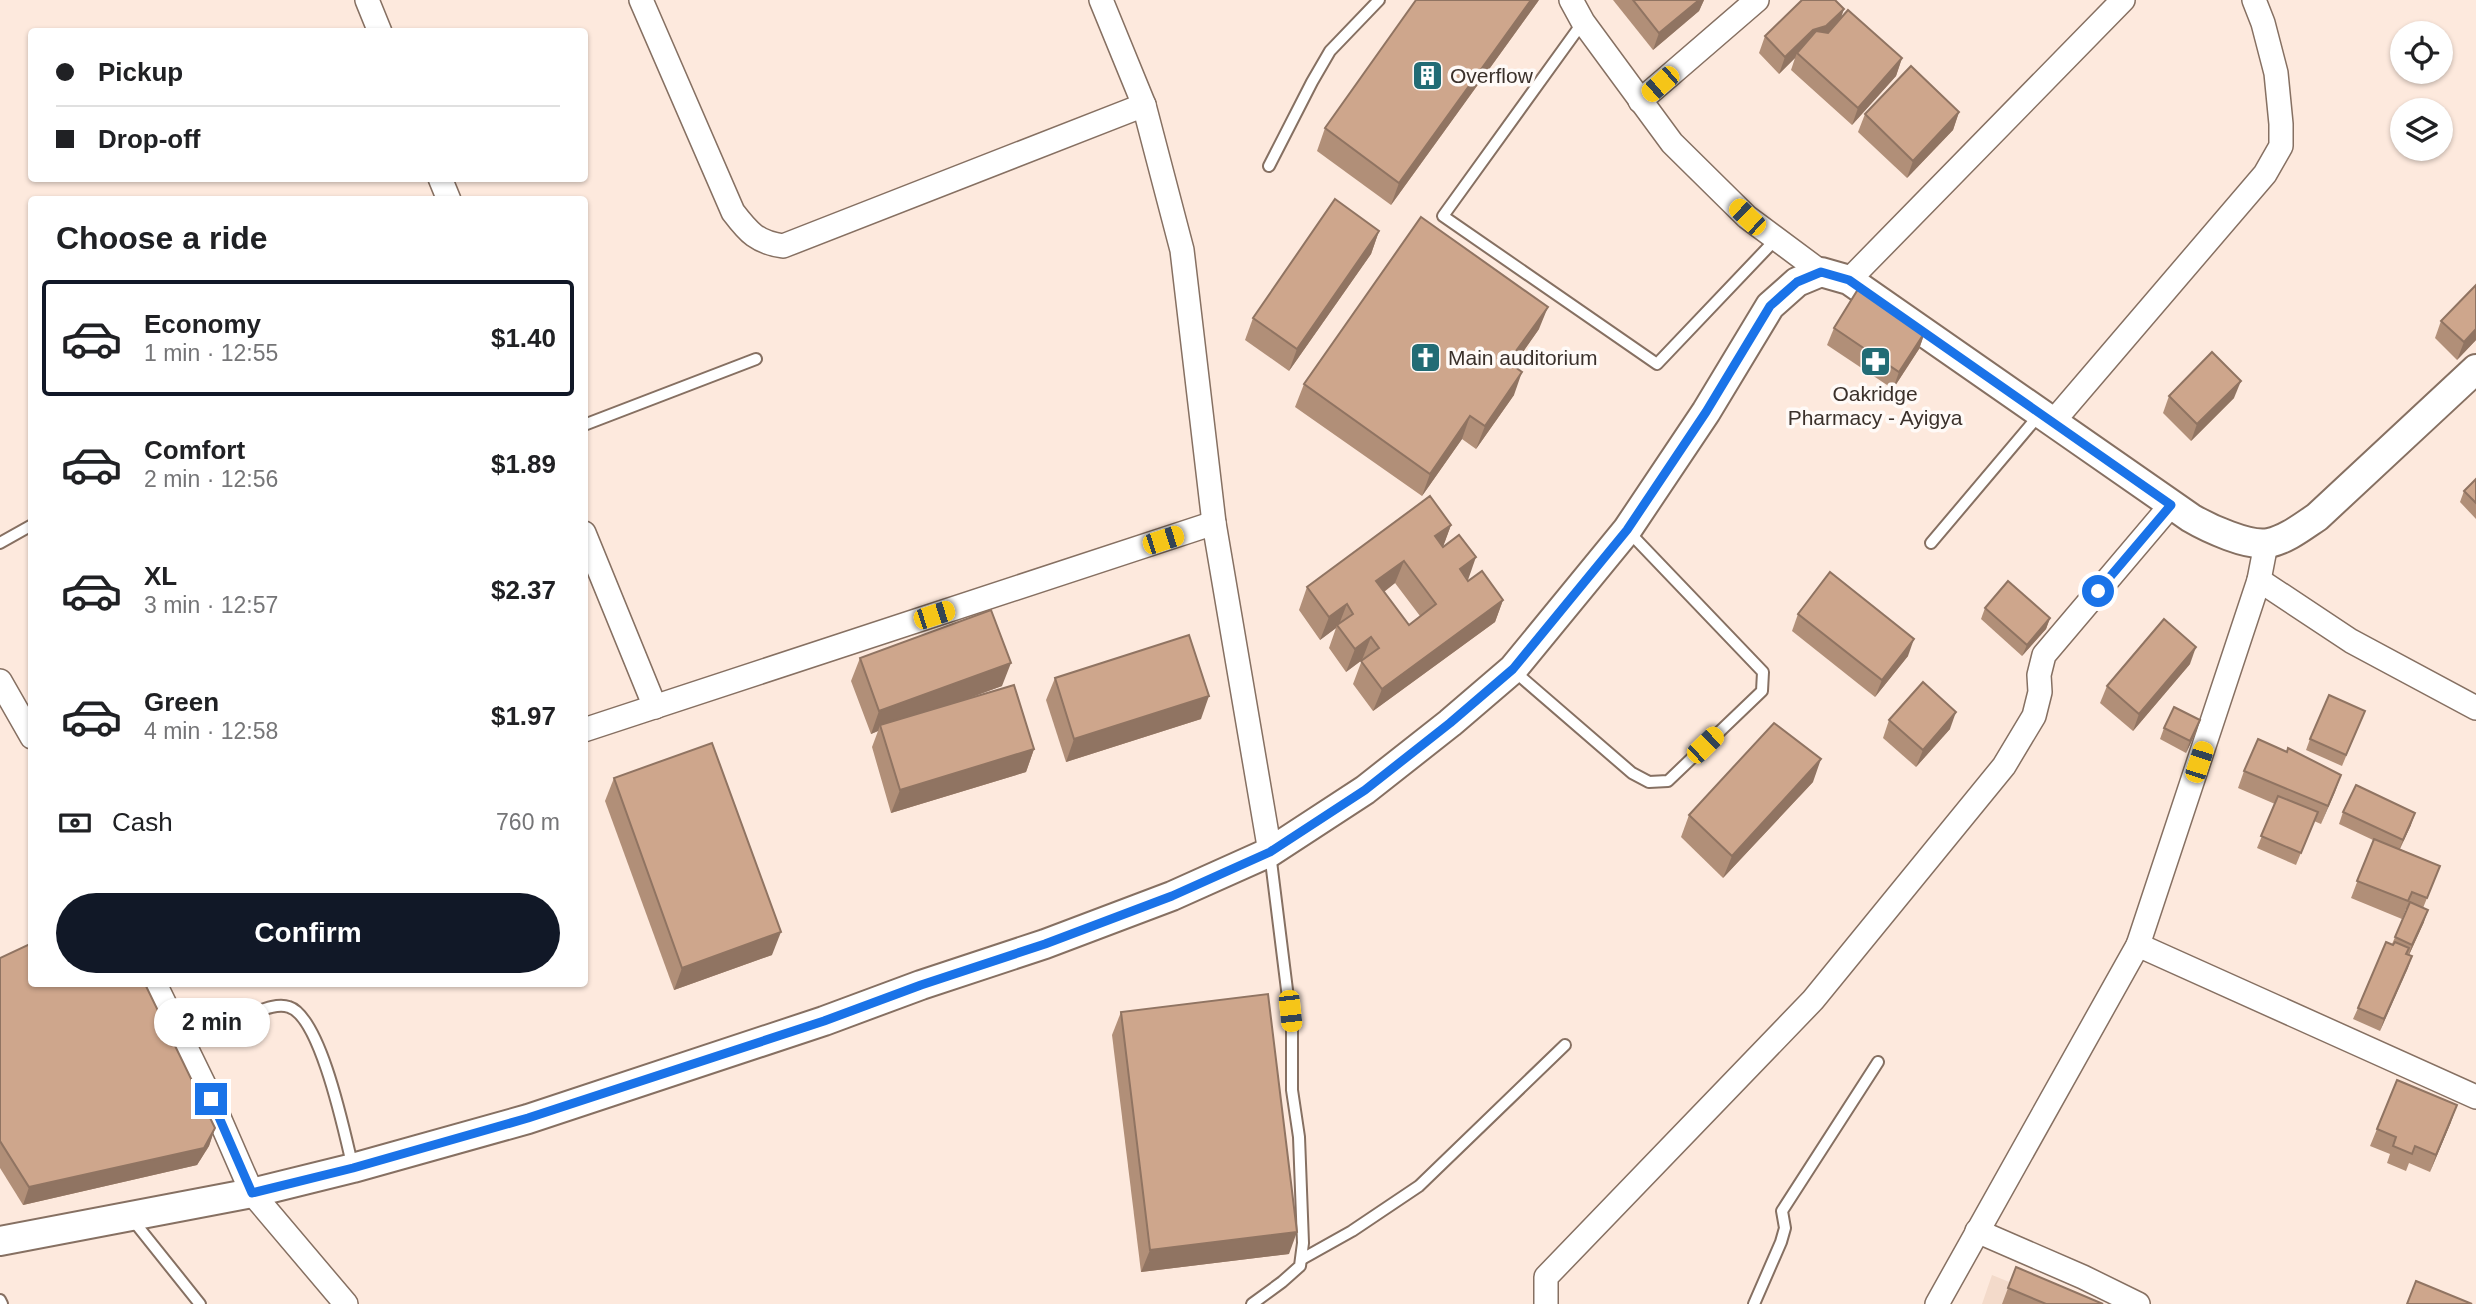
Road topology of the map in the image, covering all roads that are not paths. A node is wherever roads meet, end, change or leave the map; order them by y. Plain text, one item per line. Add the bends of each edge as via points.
1 (367, 0) edge
2 (641, 0) edge
3 (1101, 0) edge
4 (1379, 0) edge
5 (1571, 0) edge
6 (1757, 0) edge
7 (2123, 0) edge
8 (2254, 0) edge
9 (1583, 22) junction
10 (378, 28) edge
11 (1640, 101) junction
12 (1144, 105) junction
13 (1269, 166) dead end
14 (1776, 239) junction
15 (1821, 272) junction
16 (1849, 280) junction
17 (756, 359) dead end
18 (2476, 369) edge
19 (2046, 418) junction
20 (588, 423) edge
21 (2171, 505) junction
22 (1214, 523) junction
23 (28, 527) edge
24 (1627, 530) junction
25 (0, 543) edge
26 (588, 543) edge
27 (1930, 543) dead end
28 (2266, 544) junction
29 (2259, 580) junction
30 (1513, 669) junction
31 (0, 681) edge
32 (655, 707) junction
33 (2476, 708) edge
34 (588, 729) edge
35 (28, 730) edge
36 (1270, 852) junction
37 (2138, 945) junction
38 (156, 987) edge
39 (242, 1017) dead end
40 (1565, 1045) dead end
41 (1878, 1062) dead end
42 (2476, 1097) edge
43 (353, 1168) junction
44 (252, 1193) junction
45 (130, 1217) junction
46 (1977, 1231) junction
47 (0, 1241) edge
48 (1302, 1259) junction
49 (200, 1304) edge
50 (346, 1304) edge
51 (1251, 1304) edge
52 (1546, 1304) edge
53 (1754, 1304) edge
54 (1937, 1304) edge
55 (2138, 1304) edge

1 - 10 street
2 - 12 street via 733,212 750,234 768,244 783,246
3 - 12 street
4 - 13 lane via 1331,51
5 - 9 street
6 - 11 street
7 - 16 street
8 - 19 street via 2276,73 2281,146 2265,174
9 - 11 street
9 - 14 lane via 1443,216 1657,364
11 - 14 street via 1672,143 1747,217
12 - 22 street via 1182,250
14 - 15 street
15 - 16 street
15 - 24 street via 1797,282 1770,306
16 - 19 street
17 - 20 lane
18 - 28 street via 2317,517
19 - 21 street
19 - 27 lane
21 - 28 street via 2212,530
21 - 52 street via 2044,654 2034,716 2004,766 1813,1000 1546,1277
22 - 32 street
22 - 36 street
23 - 25 lane
24 - 30 street
24 - 30 lane via 1763,672 1762,691 1668,781 1649,782 1632,773
26 - 32 street
28 - 29 street
29 - 33 street via 2351,641
29 - 37 street
30 - 36 street via 1365,790
31 - 35 street
32 - 34 street
36 - 43 street via 1172,896 824,1021 528,1118
36 - 48 lane via 1292,1030
37 - 42 street
37 - 46 street
38 - 44 street
39 - 43 lane via 282,1005 307,1022 332,1086
40 - 48 lane via 1419,1186
41 - 53 lane via 1782,1211 1785,1228 1781,1242
43 - 44 street
44 - 45 street
44 - 50 street
45 - 47 street
45 - 49 lane
46 - 54 street
46 - 55 street
48 - 51 lane via 1282,1282

